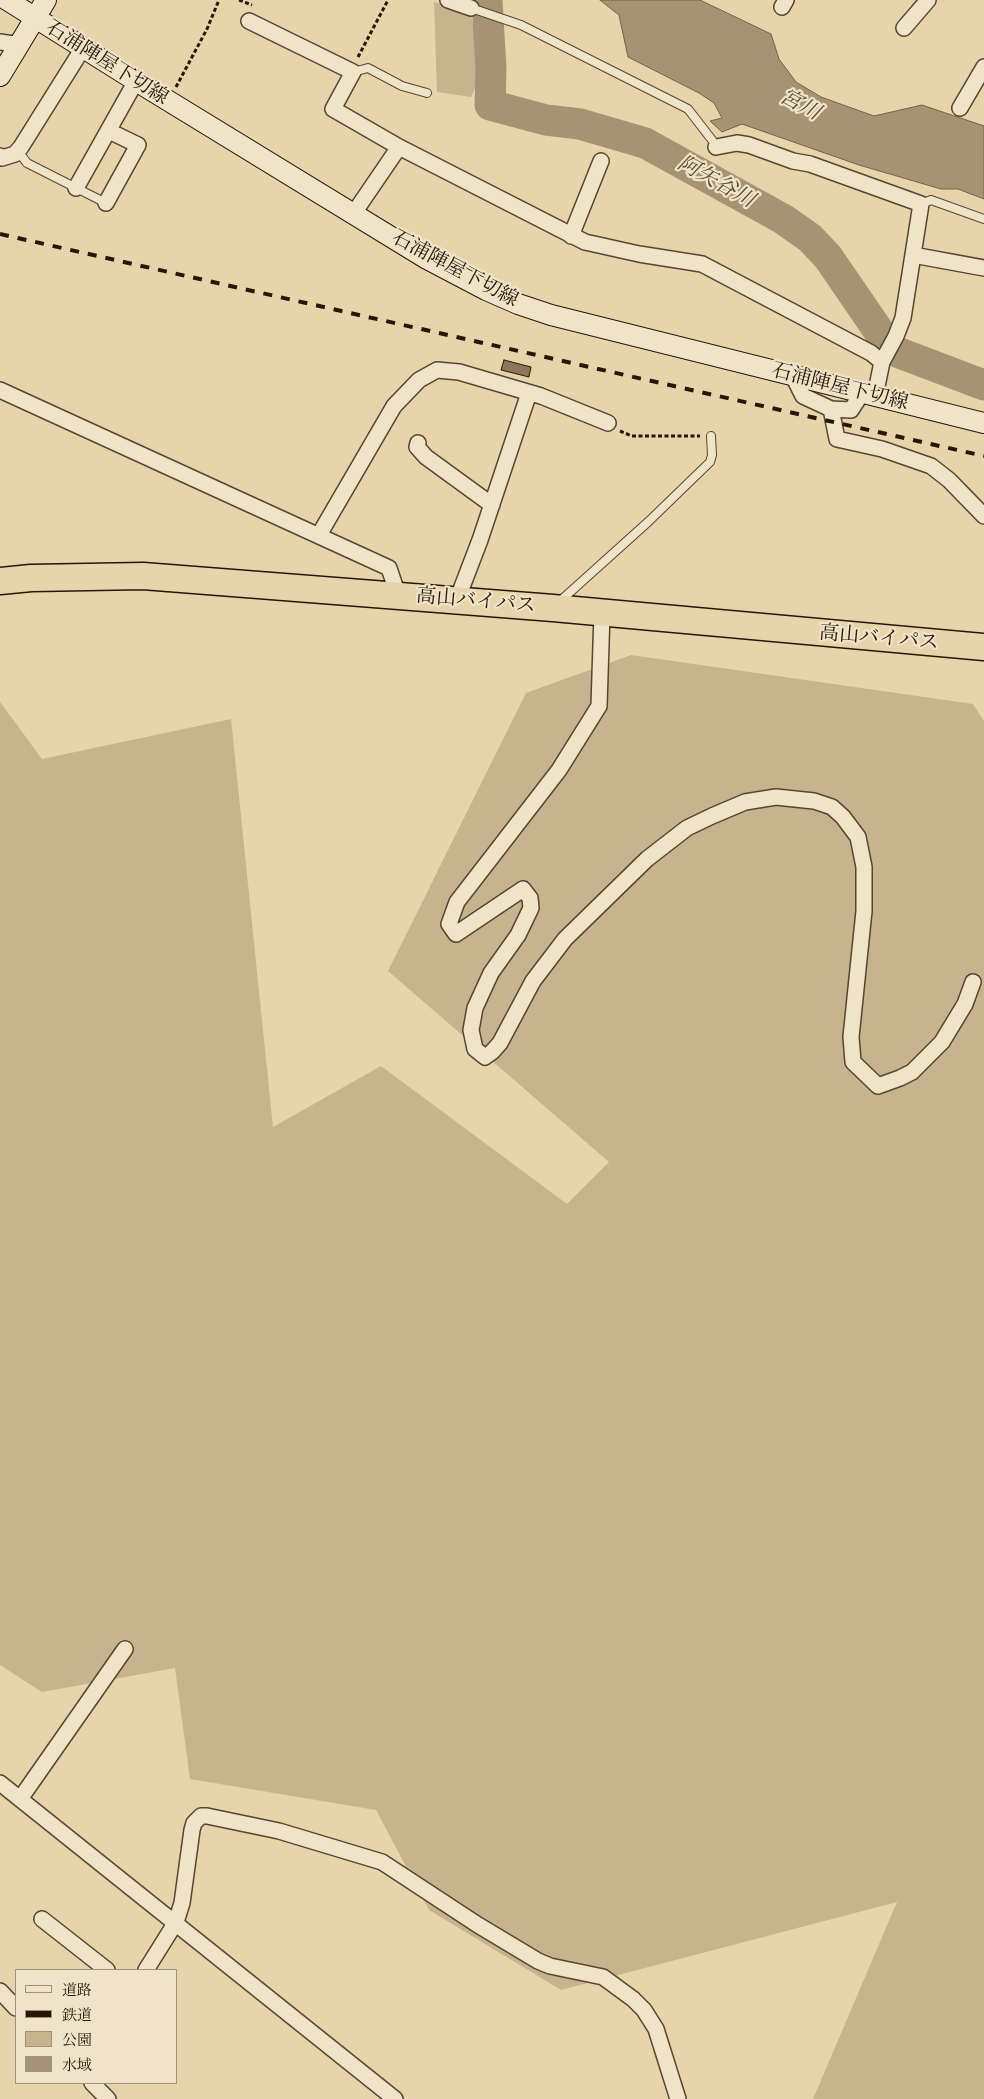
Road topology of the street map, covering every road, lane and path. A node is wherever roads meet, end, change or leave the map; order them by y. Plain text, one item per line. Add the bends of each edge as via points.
1 (7, 0) edge
2 (46, 0) edge
3 (219, 0) edge
4 (388, 0) edge
5 (448, 0) edge
6 (928, 0) edge
7 (471, 8) joint
8 (35, 18) junction
9 (250, 21) dead end
10 (904, 28) dead end
11 (0, 42) edge
12 (20, 45) junction
13 (83, 48) junction
14 (984, 67) edge
15 (352, 71) junction
16 (0, 76) edge
17 (136, 81) junction
18 (427, 93) dead end
19 (169, 101) junction
20 (960, 108) dead end
21 (109, 131) junction
22 (714, 144) joint
23 (399, 147) junction
24 (18, 151) junction
25 (0, 156) edge
26 (601, 161) dead end
27 (76, 188) junction
28 (106, 203) joint
29 (922, 204) junction
30 (354, 213) junction
31 (984, 219) edge
32 (572, 236) junction
33 (913, 254) junction
34 (984, 268) edge
35 (883, 359) junction
36 (793, 376) junction
37 (0, 390) edge
38 (529, 393) junction
39 (869, 395) junction
40 (831, 409) junction
41 (608, 423) joint
42 (984, 423) edge
43 (711, 436) joint
44 (418, 443) dead end
45 (492, 505) junction
46 (984, 516) edge
47 (319, 535) junction
48 (0, 581) edge
49 (398, 595) junction
50 (457, 600) junction
51 (552, 608) junction
52 (602, 613) junction
53 (984, 643) edge
54 (951, 645) junction
55 (984, 647) edge
56 (984, 655) edge
57 (973, 982) dead end
58 (125, 1649) dead end
59 (0, 1783) edge
60 (20, 1799) junction
61 (42, 1919) dead end
62 (176, 1922) junction
63 (106, 1969) edge
64 (147, 1969) edge
65 (0, 1991) edge
66 (15, 2007) edge
67 (93, 2084) edge
68 (108, 2099) edge
69 (395, 2099) edge
70 (678, 2099) edge

1 - 8 main road, 石浦陣屋下切線
2 - 8 main road
3 - 19 path
4 - 15 path
5 - 7 street
6 - 10 street
7 - 22 lane via 521,24 688,109
8 - 12 main road
8 - 13 main road, 石浦陣屋下切線
9 - 15 street
11 - 12 street
12 - 16 main road
13 - 17 main road, 石浦陣屋下切線
13 - 24 street
14 - 20 street
15 - 18 lane via 368,68 402,86
15 - 23 street via 333,109
17 - 19 main road, 石浦陣屋下切線
17 - 21 street
19 - 30 main road, 石浦陣屋下切線
21 - 27 street
21 - 28 street via 138,146
22 - 29 street via 749,146
23 - 30 street
23 - 32 street
24 - 25 street
24 - 27 lane via 27,163
26 - 32 street
27 - 28 lane
29 - 31 lane via 931,200
29 - 33 street
30 - 36 main road, 石浦陣屋下切線 via 427,259 518,304
32 - 35 street via 640,254 702,264
33 - 34 street
33 - 35 street via 903,318
35 - 39 street
36 - 39 main road, 石浦陣屋下切線
36 - 40 street via 803,396
37 - 47 street
38 - 41 street
38 - 45 street
38 - 47 street via 446,369 424,377 394,406
39 - 40 street via 851,410
39 - 42 main road, 石浦陣屋下切線
40 - 46 street via 837,439 882,449 931,466
41 - 43 path via 611,428 632,436
43 - 51 lane via 710,462
44 - 45 street via 417,447 426,457
45 - 50 street
47 - 49 street via 389,568
48 - 49 highway, 高山バイパス via 143,576
49 - 50 highway, 高山バイパス
50 - 51 highway, 高山バイパス
51 - 52 highway, 高山バイパス
52 - 54 highway, 高山バイパス
52 - 57 street via 600,706 559,770 457,902 449,924 456,934 523,889 530,898 531,908 518,935 491,973 475,1008 471,1030 475,1049 485,1057 492,1052 533,981 565,939 646,858 687,828 712,816 745,802 776,797 814,801 832,807 858,837 864,867 864,911 851,1037 853,1062 878,1086 912,1072 942,1042 965,1004
53 - 54 street
54 - 55 highway
54 - 56 highway
58 - 60 street
59 - 60 street
60 - 62 street
61 - 63 street
62 - 64 street
62 - 69 street
62 - 70 street via 182,1903 192,1830 201,1816 279,1831 382,1862 538,1961 604,1977 622,1990 644,2010 656,2029
65 - 66 street
67 - 68 street

